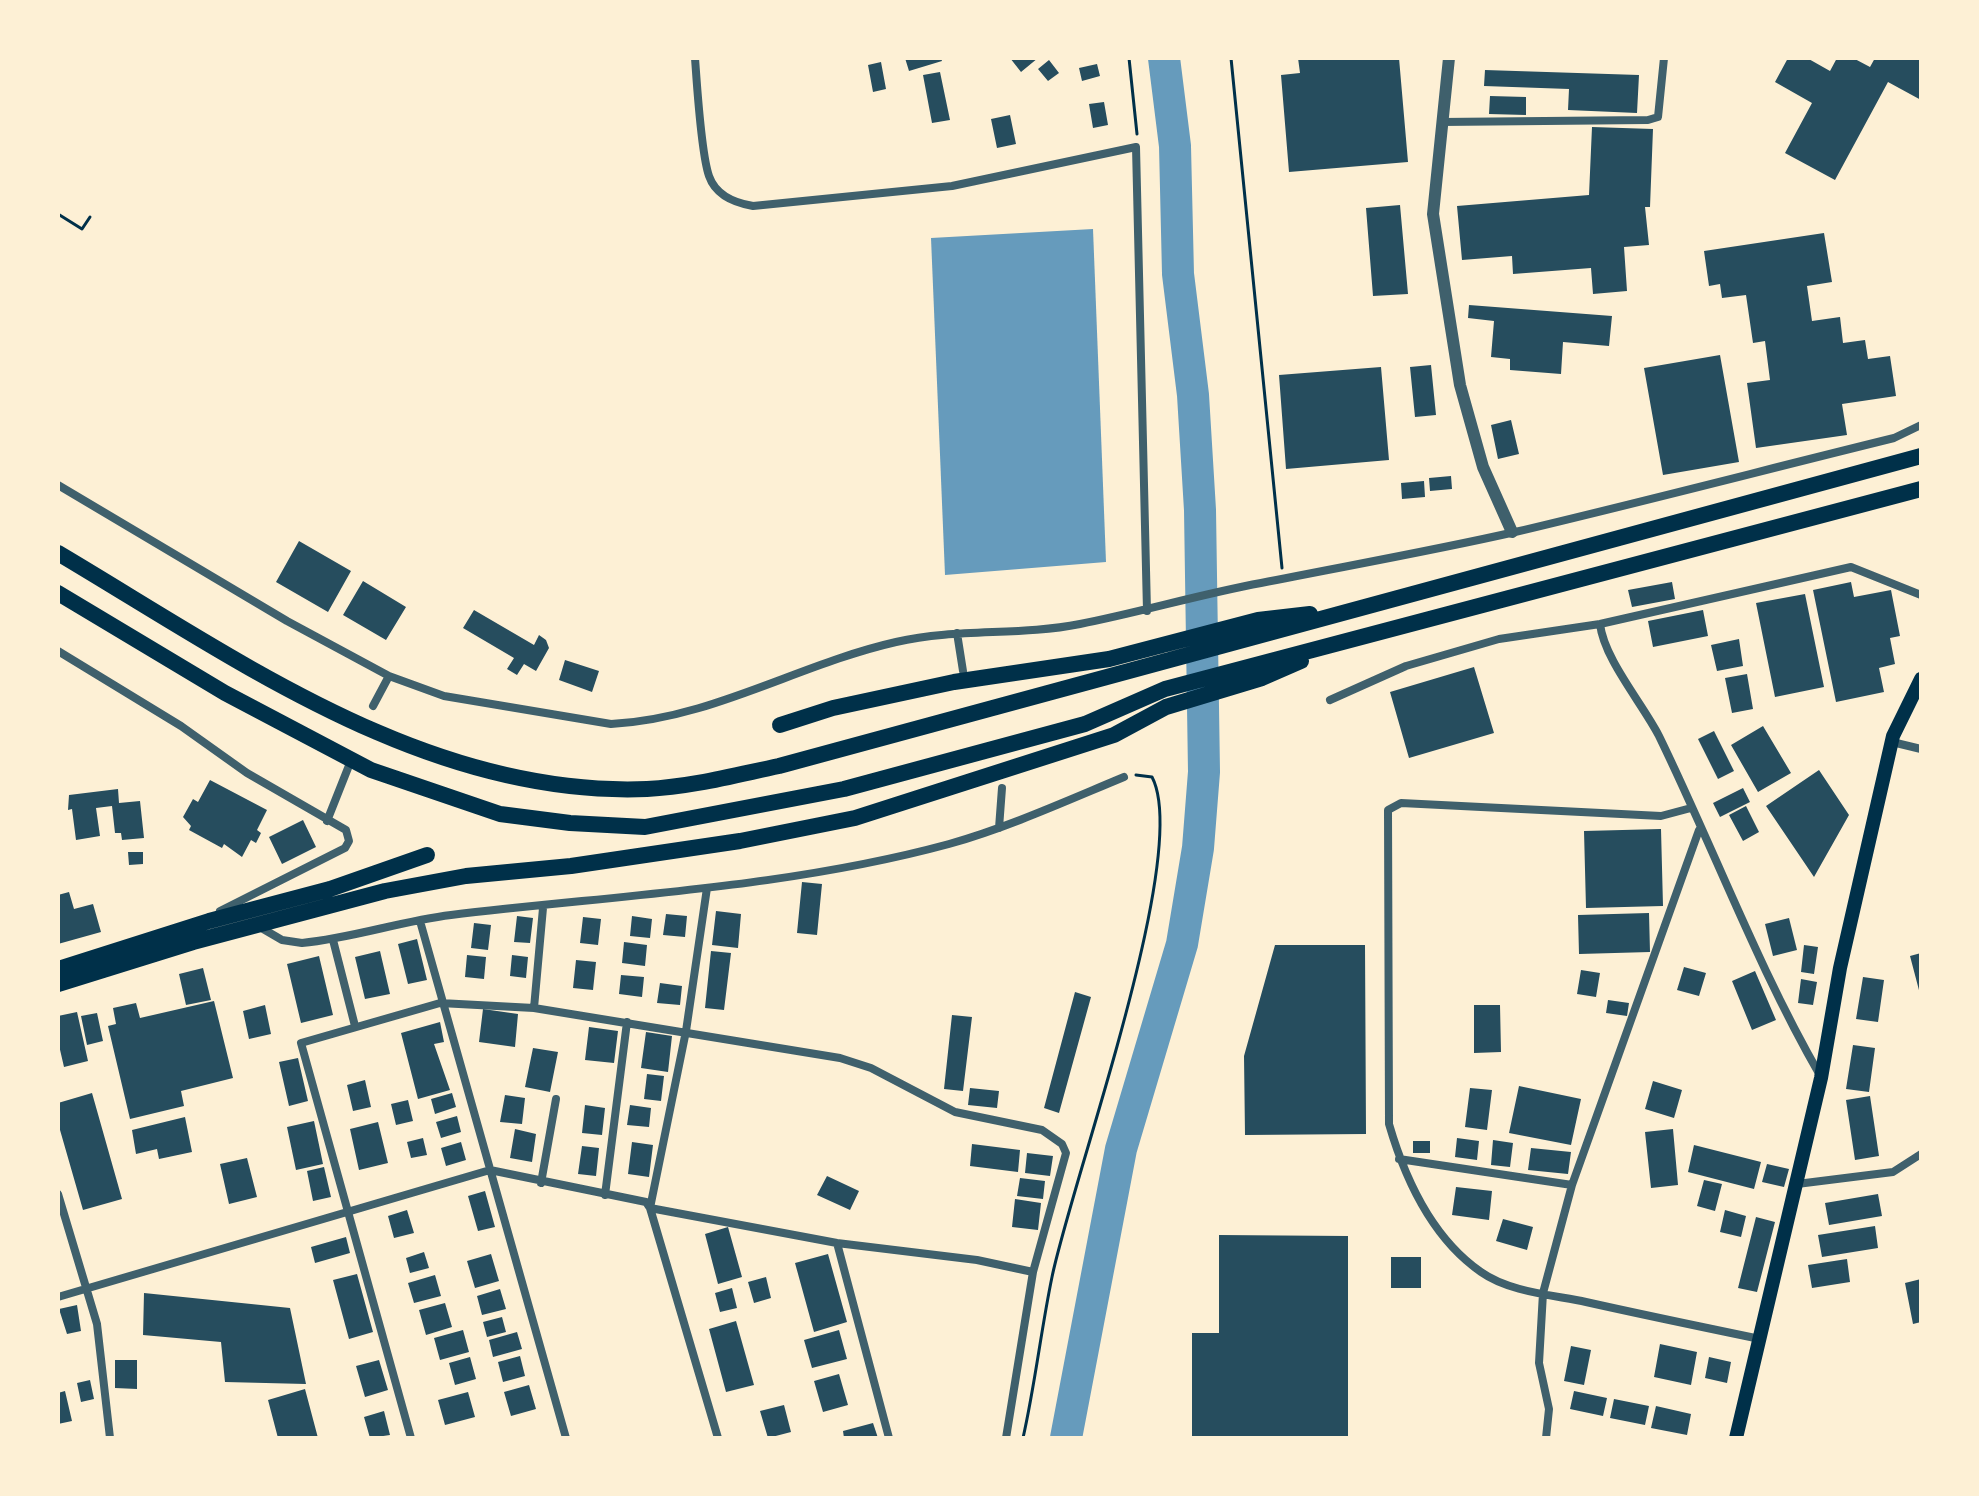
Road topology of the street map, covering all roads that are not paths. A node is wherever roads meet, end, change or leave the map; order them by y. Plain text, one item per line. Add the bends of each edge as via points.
1 (695, 58) edge
2 (1449, 58) edge
3 (1664, 58) edge
4 (1441, 122) junction
5 (1921, 425) edge
6 (1921, 456) edge
7 (58, 485) edge
8 (1921, 489) edge
9 (1512, 532) junction
10 (58, 553) edge
11 (58, 593) edge
12 (1921, 595) edge
13 (1147, 611) junction
14 (1600, 624) junction
15 (957, 633) junction
16 (58, 651) edge
17 (1163, 654) junction
18 (963, 671) dead end
19 (1262, 671) junction
20 (389, 676) junction
21 (1921, 679) edge
22 (1330, 700) dead end
23 (373, 706) dead end
24 (780, 725) dead end
25 (1892, 742) junction
26 (1921, 749) edge
27 (350, 763) dead end
28 (1124, 777) road end
29 (1002, 788) dead end
30 (1691, 808) junction
31 (327, 821) junction
32 (999, 828) junction
33 (1699, 830) junction
34 (427, 855) dead end
35 (707, 888) junction
36 (543, 908) junction
37 (420, 921) junction
38 (257, 925) junction
39 (196, 926) junction
40 (333, 940) junction
41 (58, 969) edge
42 (58, 984) edge
43 (440, 1003) junction
44 (534, 1008) junction
45 (627, 1022) junction
46 (355, 1026) junction
47 (686, 1031) junction
48 (1821, 1078) junction
49 (556, 1099) dead end
50 (1921, 1154) edge
51 (1399, 1159) junction
52 (490, 1170) junction
53 (541, 1183) junction
54 (1797, 1184) junction
55 (1572, 1185) junction
56 (58, 1194) edge
57 (605, 1195) junction
58 (650, 1208) junction
59 (345, 1211) junction
60 (837, 1243) junction
61 (1033, 1272) junction
62 (88, 1290) junction
63 (1543, 1293) junction
64 (58, 1297) edge
65 (1760, 1339) junction
66 (110, 1438) edge
67 (411, 1438) edge
68 (566, 1438) edge
69 (718, 1438) edge
70 (889, 1438) edge
71 (1006, 1438) edge
72 (1546, 1438) edge
73 (1736, 1438) edge

1 - 13 street via 709,176 740,204 923,190 1136,147
2 - 4 street
3 - 4 street via 1658,117 1648,120
4 - 9 street via 1433,214 1460,385 1483,467
5 - 9 street via 1894,438
6 - 17 highway via 1359,609
7 - 20 street
8 - 19 highway via 1349,639
9 - 13 street
10 - 17 highway via 327,710 414,748 502,773 592,787 687,785 779,766
11 - 19 highway via 225,693 371,770 500,814 570,823 645,827 844,789 1085,724 1165,689
12 - 14 street via 1851,567
13 - 15 street via 1067,627
14 - 22 street via 1499,639 1406,666
14 - 30 street via 1602,638 1658,734
15 - 18 street
15 - 20 street via 856,652 706,707 636,723 498,708
16 - 31 street
17 - 24 highway via 954,682
19 - 38 highway via 1166,707 1114,735 855,818 571,866 466,876
20 - 23 street
21 - 25 main road
25 - 26 street
25 - 48 main road via 1840,968
27 - 31 street
28 - 32 street
29 - 32 street
30 - 33 street
30 - 51 street via 1661,816 1401,803 1388,810 1386,1081 1389,1124
31 - 39 street via 346,830 345,848
32 - 35 street via 891,857
33 - 48 street via 1785,1016
33 - 55 street
34 - 39 highway
35 - 36 street
35 - 47 street
36 - 37 street
36 - 44 street
37 - 40 street
37 - 43 street
38 - 40 street via 293,942
38 - 42 highway
39 - 41 highway
40 - 46 street
43 - 44 street
43 - 46 street
43 - 52 street
44 - 45 street
45 - 47 street
45 - 57 street
46 - 59 street via 301,1043
47 - 58 street
47 - 61 street via 840,1058 871,1068 955,1112 1027,1125 1052,1137 1066,1153
48 - 54 main road
49 - 53 street
50 - 54 street via 1893,1172
51 - 55 street
51 - 63 street via 1442,1233 1481,1272
52 - 53 street
52 - 59 street
52 - 68 street
53 - 57 street
54 - 65 main road
55 - 63 street
56 - 62 street
57 - 58 street via 646,1202
58 - 60 street
58 - 69 street
59 - 62 street
59 - 67 street
60 - 61 street
60 - 70 street
61 - 71 street
62 - 64 street
62 - 66 street
63 - 65 street
63 - 72 street via 1539,1363 1549,1409
65 - 73 main road

